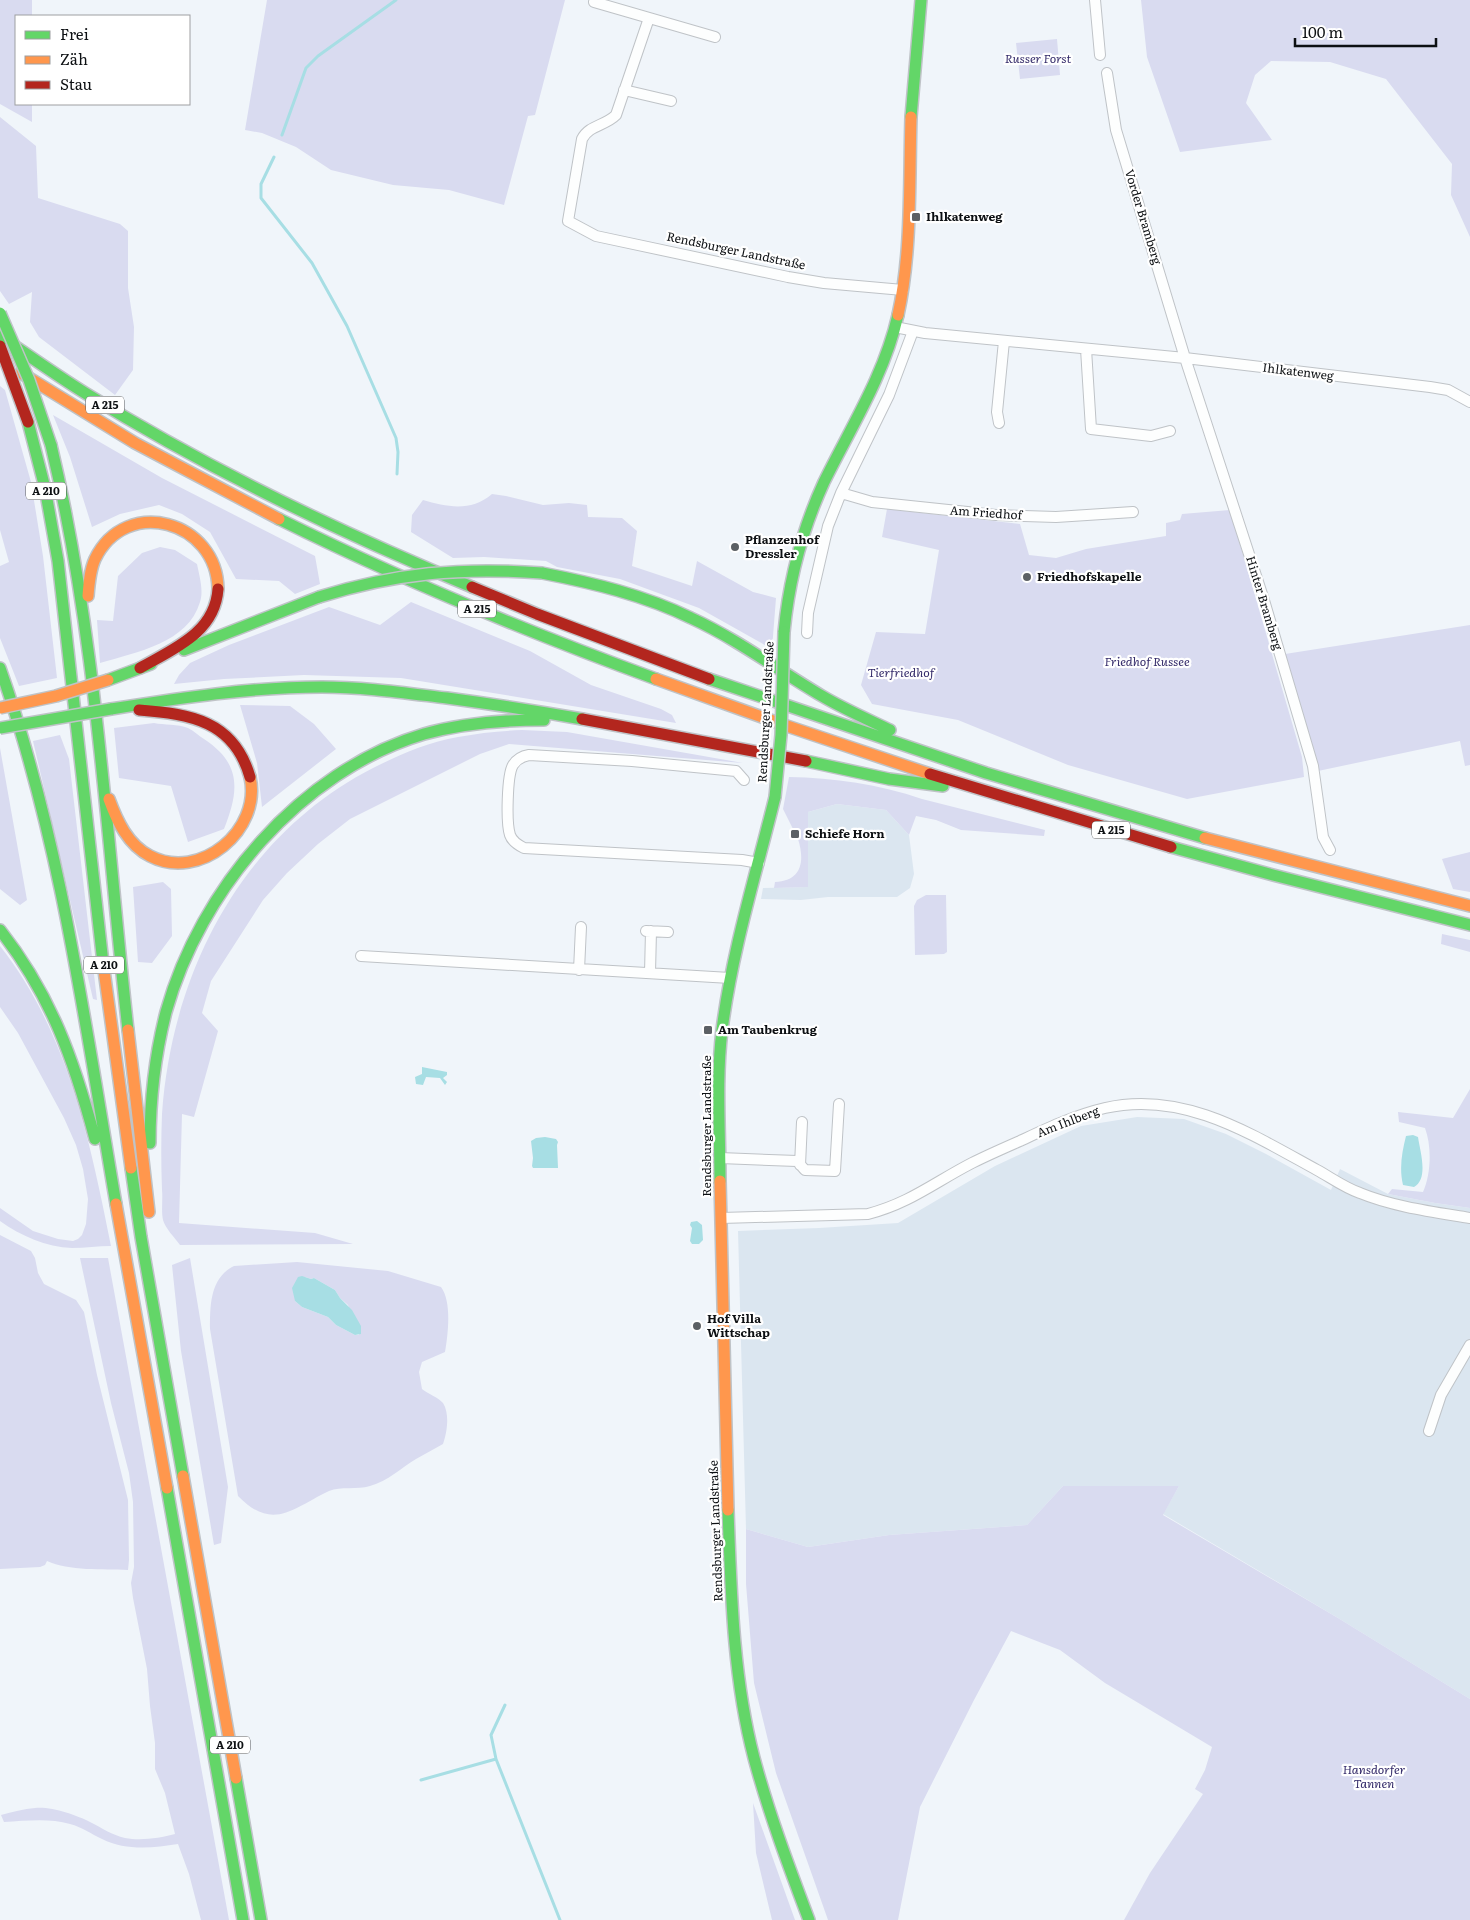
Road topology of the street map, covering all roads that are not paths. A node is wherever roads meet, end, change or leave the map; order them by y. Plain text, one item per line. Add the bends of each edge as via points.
1 (921, 0) edge
2 (1095, 0) edge
3 (594, 2) dead end
4 (649, 18) junction
5 (715, 37) dead end
6 (1100, 55) dead end
7 (1107, 74) dead end
8 (624, 90) junction
9 (671, 101) dead end
10 (903, 290) junction
11 (0, 313) edge
12 (896, 327) junction
13 (913, 331) junction
14 (0, 336) edge
15 (1004, 341) junction
16 (0, 346) edge
17 (1086, 349) junction
18 (0, 358) edge
19 (1185, 358) junction
20 (1470, 402) edge
21 (999, 423) dead end
22 (1170, 431) dead end
23 (841, 493) junction
24 (1133, 512) dead end
25 (807, 633) dead end
26 (88, 649) junction
27 (0, 668) edge
28 (140, 668) junction
29 (0, 674) edge
30 (8, 690) junction
31 (0, 708) edge
32 (111, 709) junction
33 (582, 720) junction
34 (0, 728) edge
35 (102, 774) junction
36 (989, 774) junction
37 (744, 780) dead end
38 (984, 791) junction
39 (1330, 850) dead end
40 (759, 863) junction
41 (1470, 906) edge
42 (1470, 925) edge
43 (580, 927) dead end
44 (0, 930) edge
45 (668, 932) dead end
46 (361, 956) dead end
47 (580, 970) junction
48 (650, 973) junction
49 (730, 978) junction
50 (839, 1104) dead end
51 (802, 1122) dead end
52 (720, 1158) junction
53 (800, 1165) junction
54 (721, 1214) junction
55 (1470, 1218) edge
56 (150, 1221) junction
57 (127, 1263) junction
58 (1470, 1345) edge
59 (164, 1367) junction
60 (1429, 1431) dead end
61 (243, 1920) edge
62 (261, 1920) edge
63 (809, 1920) edge

1 - 10 main road, Rendsburger Landstraße via 911,97 909,227
2 - 6 street
3 - 4 street
4 - 5 street
4 - 8 street
7 - 19 street, Vorder Bramberg via 1116,130
8 - 9 street
8 - 10 street, Rendsburger Landstraße via 616,115 590,128 582,140 568,221 596,236 788,277
10 - 12 main road, Rendsburger Landstraße
11 - 26 main road, bridge via 29,380 51,445 74,552
12 - 13 street, Ihlkatenweg
12 - 40 main road, Rendsburger Landstraße, bridge via 872,392 825,481 803,535 791,576 784,632 781,735 775,797
13 - 15 street, Ihlkatenweg
13 - 23 street via 890,396
14 - 36 main road, A 215 via 86,393 214,466 417,564 607,641 756,696
15 - 17 street, Ihlkatenweg
15 - 21 street via 996,412
16 - 59 main road, A 210, bridge via 28,422 45,488 58,561 109,1013 141,1237
17 - 19 street, Ihlkatenweg
17 - 22 street via 1091,429 1151,436
18 - 38 main road, A 215 via 80,411 204,482 401,577 656,679
19 - 20 street, Ihlkatenweg via 1430,387 1448,390
19 - 39 street, Hinter Bramberg via 1266,606 1312,766 1323,837
23 - 24 street, Am Friedhof via 872,502 996,515 1056,517
23 - 25 street via 828,526 808,613
26 - 28 main road via 90,575 100,550 128,527 149,522 171,524 195,537 209,553 218,577 217,600 210,618 196,634
26 - 35 main road
27 - 30 main road, A 210
28 - 31 main road, bridge via 56,696
28 - 36 main road, bridge via 318,597 356,586 422,573 480,570 542,573 606,586 666,606 725,636 850,711
29 - 30 main road
30 - 57 main road, A 210 via 29,758 54,861
32 - 33 main road via 232,691 323,687 454,698
32 - 34 main road, bridge
32 - 35 main road via 186,716 222,731 240,749 246,761 251,778 249,812 232,840 218,851 194,861 163,861 151,857 130,839 114,813
33 - 38 main road via 889,779
33 - 56 main road via 490,722 408,740 371,756 326,782 289,812 248,854 196,933 162,1029 152,1094
35 - 56 main road
36 - 41 main road, A 215 via 1243,848
37 - 40 street via 736,771 529,754 516,761 511,769 507,811 509,831 512,840 524,848
38 - 42 main road, A 215 via 1229,863
40 - 49 main road, Rendsburger Landstraße
43 - 47 street
44 - 57 main road via 40,989 61,1031 91,1124
45 - 48 street via 648,931
46 - 47 street
47 - 48 street
48 - 49 street
49 - 52 main road, Rendsburger Landstraße via 718,1065
50 - 53 street via 836,1171 805,1170
51 - 53 street
52 - 53 street via 797,1161
52 - 54 main road, Rendsburger Landstraße
54 - 55 street, Am Ihlberg via 868,1214 920,1194 972,1163 1063,1121 1107,1107 1140,1104 1206,1114 1359,1193
54 - 63 main road, Rendsburger Landstraße via 732,1599 738,1666 754,1758 773,1823
56 - 59 main road
57 - 61 main road, A 210
58 - 60 street via 1441,1395
59 - 62 main road, A 210

